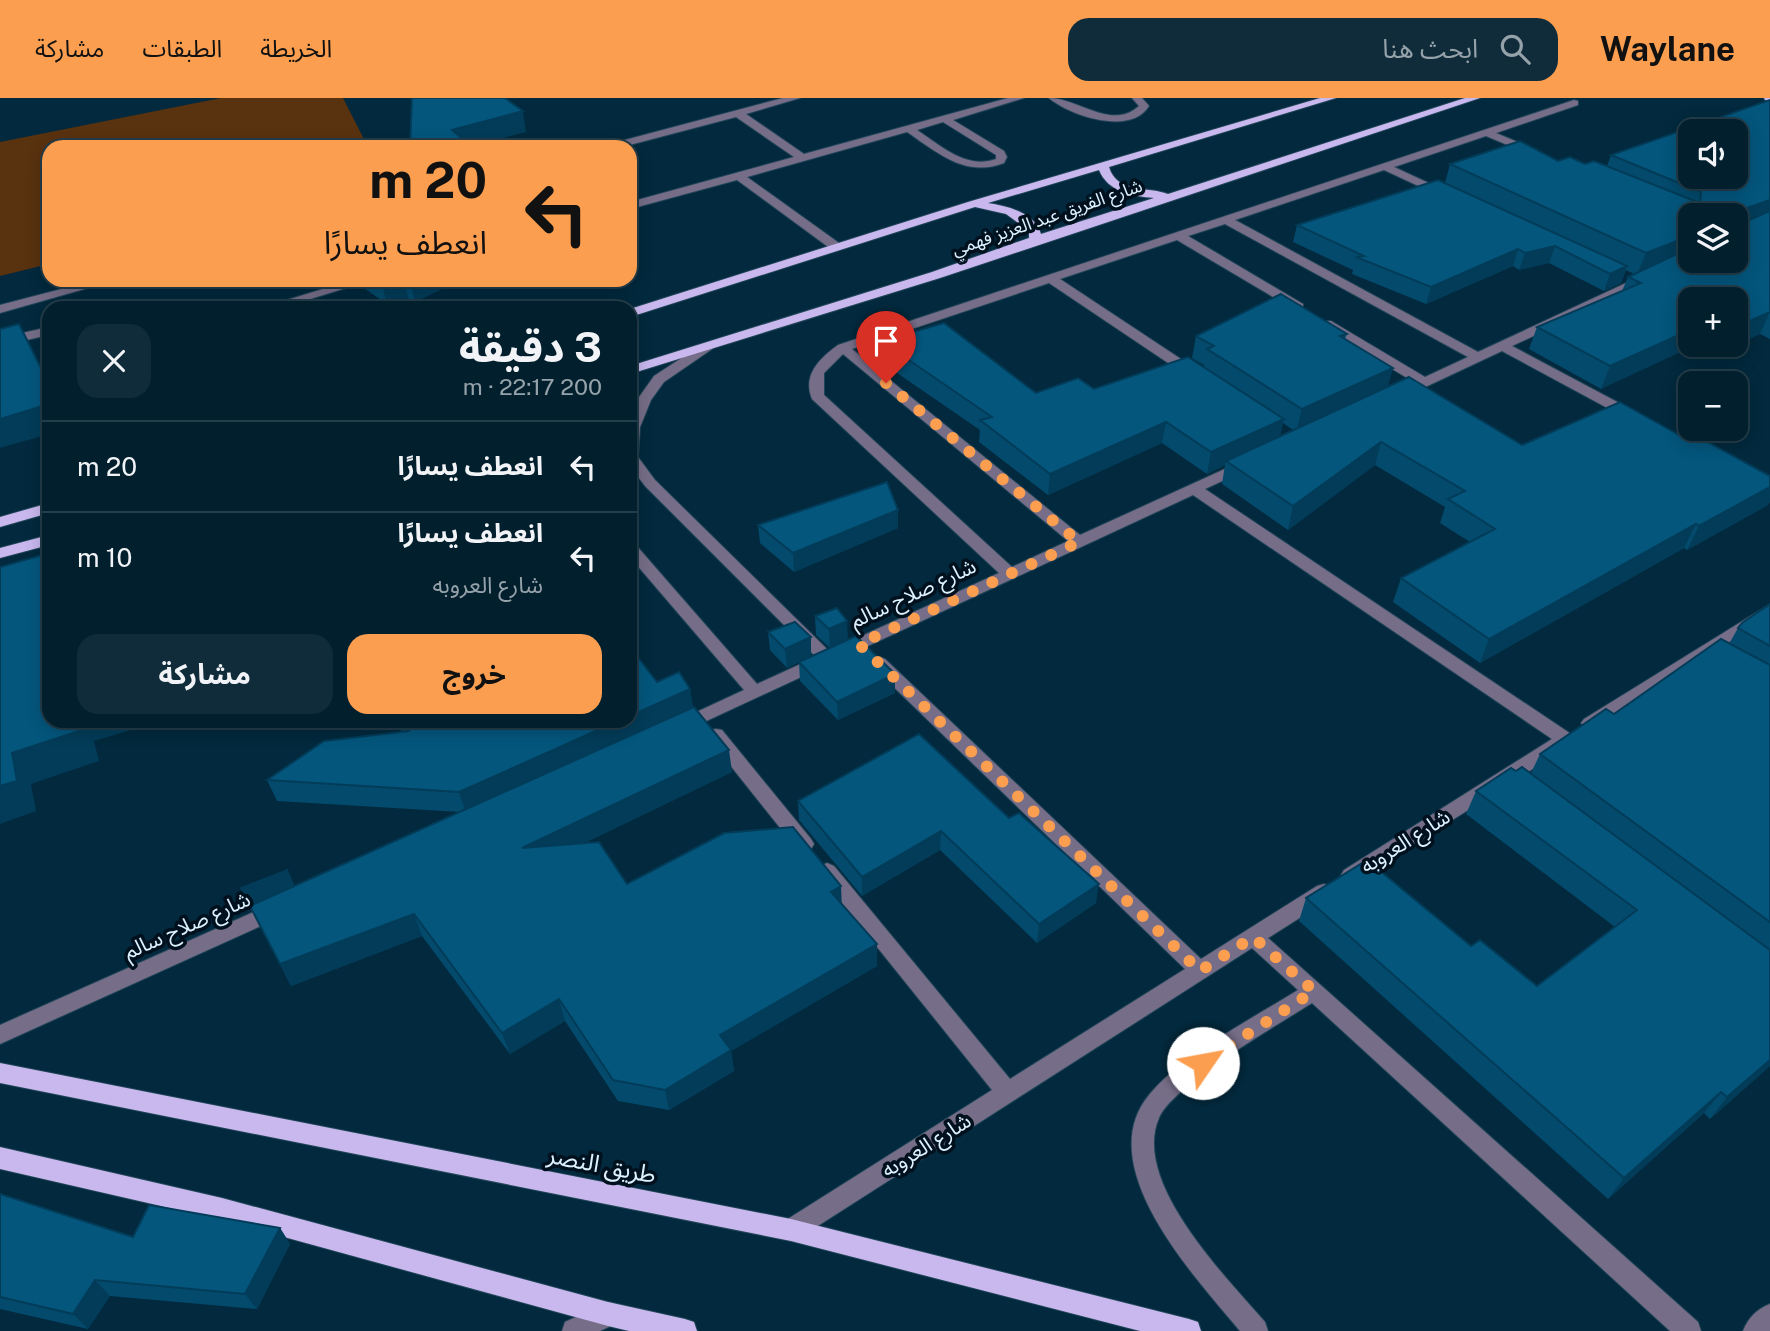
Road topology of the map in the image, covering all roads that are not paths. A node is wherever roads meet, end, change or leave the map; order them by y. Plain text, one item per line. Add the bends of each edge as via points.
1 (794, 98) edge
2 (970, 98) edge
3 (1019, 98) edge
4 (1054, 98) edge
5 (1137, 98) edge
6 (1331, 98) edge
7 (1475, 98) edge
8 (1574, 103) dead end
9 (986, 107) junction
10 (737, 113) junction
11 (943, 118) junction
12 (908, 128) junction
13 (1485, 132) junction
14 (637, 140) edge
15 (802, 158) junction
16 (1549, 159) edge
17 (1103, 165) junction
18 (1384, 166) junction
19 (738, 175) junction
20 (1172, 195) junction
21 (1460, 201) edge
22 (637, 204) edge
23 (972, 204) junction
24 (1226, 220) junction
25 (1178, 236) junction
26 (1035, 240) junction
27 (835, 246) junction
28 (1658, 273) edge
29 (1051, 279) junction
30 (83, 287) edge
31 (341, 287) edge
32 (312, 295) junction
33 (291, 301) edge
34 (317, 301) edge
35 (0, 309) edge
36 (637, 311) edge
37 (42, 333) edge
38 (0, 342) edge
39 (1502, 346) junction
40 (708, 347) junction
41 (843, 348) junction
42 (1478, 357) junction
43 (637, 368) edge
44 (1424, 382) junction
45 (1207, 383) edge
46 (1388, 399) edge
47 (637, 417) edge
48 (1648, 425) edge
49 (1258, 459) edge
50 (637, 465) edge
51 (1195, 489) junction
52 (42, 510) edge
53 (0, 522) edge
54 (42, 542) edge
55 (1079, 542) junction
56 (0, 553) edge
57 (637, 555) edge
58 (1010, 574) junction
59 (1770, 609) edge
60 (859, 644) junction
61 (1705, 650) junction
62 (827, 658) junction
63 (1727, 663) edge
64 (755, 692) junction
65 (701, 717) junction
66 (663, 734) edge
67 (1565, 739) junction
68 (1508, 775) junction
69 (1530, 792) edge
70 (293, 902) edge
71 (1253, 937) junction
72 (1200, 971) junction
73 (1314, 991) junction
74 (0, 1035) edge
75 (0, 1073) edge
76 (1008, 1093) junction
77 (0, 1158) edge
78 (791, 1230) junction
79 (608, 1314) junction
80 (1770, 1316) edge
81 (574, 1331) edge
82 (685, 1331) edge
83 (1189, 1331) edge
84 (1256, 1331) edge
85 (1689, 1331) edge
86 (1755, 1331) edge

1 - 10 street
2 - 9 street
3 - 9 street
4 - 5 street via 1105,119 1140,111 1143,106
6 - 17 main road, شارع الفريق عبد العزيز فهمي
7 - 20 main road, شارع الفريق عبد العزيز فهمي
8 - 13 street
9 - 11 street
10 - 14 street
10 - 15 street
11 - 12 street
11 - 12 street via 1000,153 1000,161 985,166 965,164
12 - 15 street
13 - 16 street
13 - 18 street
15 - 19 street
17 - 20 main road via 1104,173 1121,187
17 - 23 main road, شارع الفريق عبد العزيز فهمي
18 - 21 street
18 - 24 street
19 - 22 street
19 - 27 street
20 - 26 main road, شارع الفريق عبد العزيز فهمي
23 - 26 main road via 1020,215 1035,231
23 - 27 main road, شارع الفريق عبد العزيز فهمي
24 - 25 street
24 - 42 street
25 - 29 street
25 - 44 street
26 - 40 main road, شارع الفريق عبد العزيز فهمي
27 - 36 main road, شارع الفريق عبد العزيز فهمي
28 - 39 street via 1631,280
29 - 41 street
29 - 45 street
30 - 35 street
31 - 32 street
32 - 33 street
32 - 34 street
37 - 38 street
39 - 42 street
39 - 48 street
40 - 43 main road, شارع الفريق عبد العزيز فهمي
40 - 47 street via 659,379
41 - 55 street
41 - 58 street via 820,364 814,381 817,396
42 - 44 street
44 - 46 street
49 - 51 street, شارع صلاح سالم
50 - 62 street
51 - 55 street, شارع صلاح سالم
51 - 67 street
52 - 53 main road
54 - 56 main road
55 - 58 street, شارع صلاح سالم
57 - 64 street
58 - 60 street, شارع صلاح سالم
59 - 61 street, شارع العروبه
60 - 62 street, شارع صلاح سالم
60 - 72 street
61 - 63 street
61 - 67 street, شارع العروبه
62 - 64 street, شارع صلاح سالم
64 - 65 street, شارع صلاح سالم
65 - 66 street, شارع صلاح سالم
65 - 76 street
67 - 68 street, شارع العروبه
68 - 69 street
68 - 71 street, شارع العروبه
70 - 74 street, شارع صلاح سالم
71 - 72 street, شارع العروبه
71 - 73 street
72 - 76 street, شارع العروبه
73 - 84 street via 1181,1077 1148,1114 1143,1166 1170,1218 1211,1278
73 - 85 street
75 - 78 main road, طريق النصر
76 - 78 street, شارع العروبه
77 - 79 main road via 222,1209
78 - 83 main road, طريق النصر
79 - 81 street
79 - 82 main road
80 - 86 street

